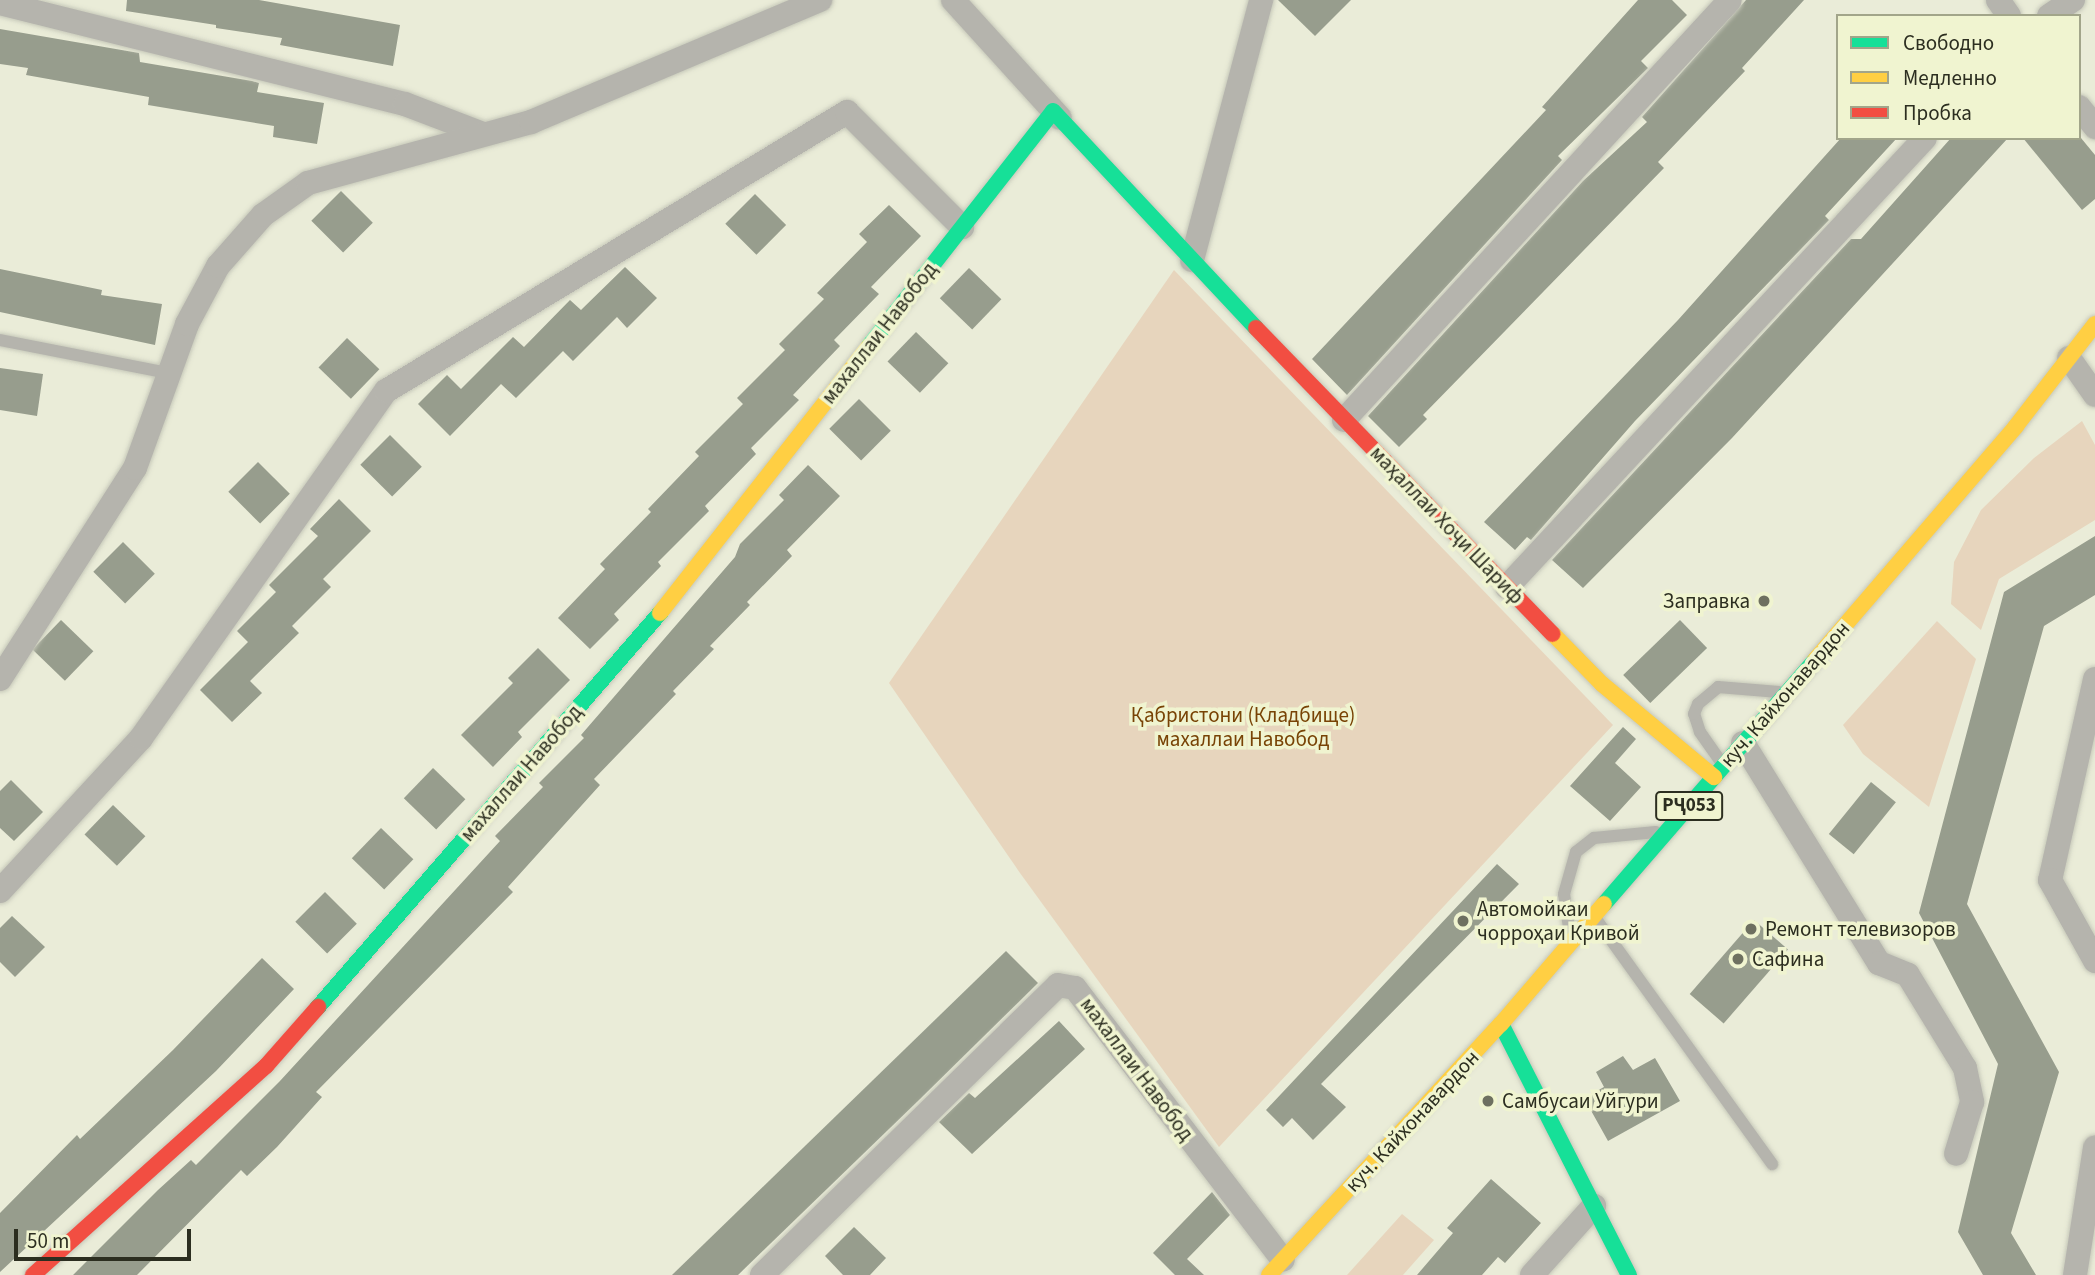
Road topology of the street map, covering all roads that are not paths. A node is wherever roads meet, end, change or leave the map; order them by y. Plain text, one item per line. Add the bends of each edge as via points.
1 (820, 0) edge
2 (953, 0) edge
3 (1261, 0) edge
4 (1730, 0) edge
5 (2073, 0) edge
6 (0, 4) edge
7 (2052, 14) edge
8 (2081, 110) edge
9 (1056, 114) junction
10 (2095, 127) edge
11 (483, 134) junction
12 (1923, 140) edge
13 (962, 227) junction
14 (1192, 260) junction
15 (2095, 324) edge
16 (0, 340) edge
17 (2078, 351) junction
18 (168, 373) junction
19 (2095, 395) edge
20 (1344, 420) junction
21 (1507, 587) junction
22 (2, 673) edge
23 (2095, 679) edge
24 (1786, 694) junction
25 (1743, 743) junction
26 (1719, 771) junction
27 (1667, 831) junction
28 (0, 891) edge
29 (1594, 916) junction
30 (1572, 942) junction
31 (2095, 961) edge
32 (1501, 1024) junction
33 (2095, 1147) edge
34 (1956, 1154) dead end
35 (1772, 1164) dead end
36 (1594, 1206) junction
37 (1276, 1268) edge
38 (33, 1275) edge
39 (762, 1275) edge
40 (1532, 1275) edge
41 (1629, 1275) edge
42 (2075, 1275) edge

1 - 11 street via 531,122
2 - 9 street, маҳаллаи Хоҷи Шариф
3 - 14 street
4 - 20 street
5 - 7 street
6 - 11 street via 405,104
8 - 10 street
9 - 13 street, махаллаи Навобод
9 - 14 street, маҳаллаи Хоҷи Шариф
11 - 18 street via 308,183 263,215 218,266 187,324
12 - 21 street
13 - 28 street via 847,112 386,391 141,738
13 - 38 street, махаллаи Навобод via 669,603 266,1066
14 - 20 street, маҳаллаи Хоҷи Шариф
15 - 17 street, куч. Кайхонавардон / РҶ053
16 - 18 lane
17 - 19 street
17 - 24 street, куч. Кайхонавардон / РҶ053
18 - 22 street via 135,468
20 - 21 street, маҳаллаи Хоҷи Шариф
21 - 26 street, маҳаллаи Хоҷи Шариф via 1602,684
23 - 31 street via 2050,880
24 - 25 street, куч. Кайхонавардон / РҶ053
24 - 26 lane via 1718,687 1698,704 1694,714
25 - 26 street, куч. Кайхонавардон / РҶ053
25 - 34 street via 1879,963 1908,975 1965,1069 1972,1102
26 - 27 street, куч. Кайхонавардон / РҶ053
27 - 29 street, куч. Кайхонавардон / РҶ053
27 - 30 lane via 1594,838 1576,852 1564,894
29 - 30 street, куч. Кайхонавардон / РҶ053
29 - 35 lane
30 - 32 street, куч. Кайхонавардон / РҶ053
32 - 36 street
32 - 37 street, куч. Кайхонавардон / РҶ053
33 - 42 street
36 - 40 street
36 - 41 street
37 - 39 street, махаллаи Навобод via 1075,988 1058,985

